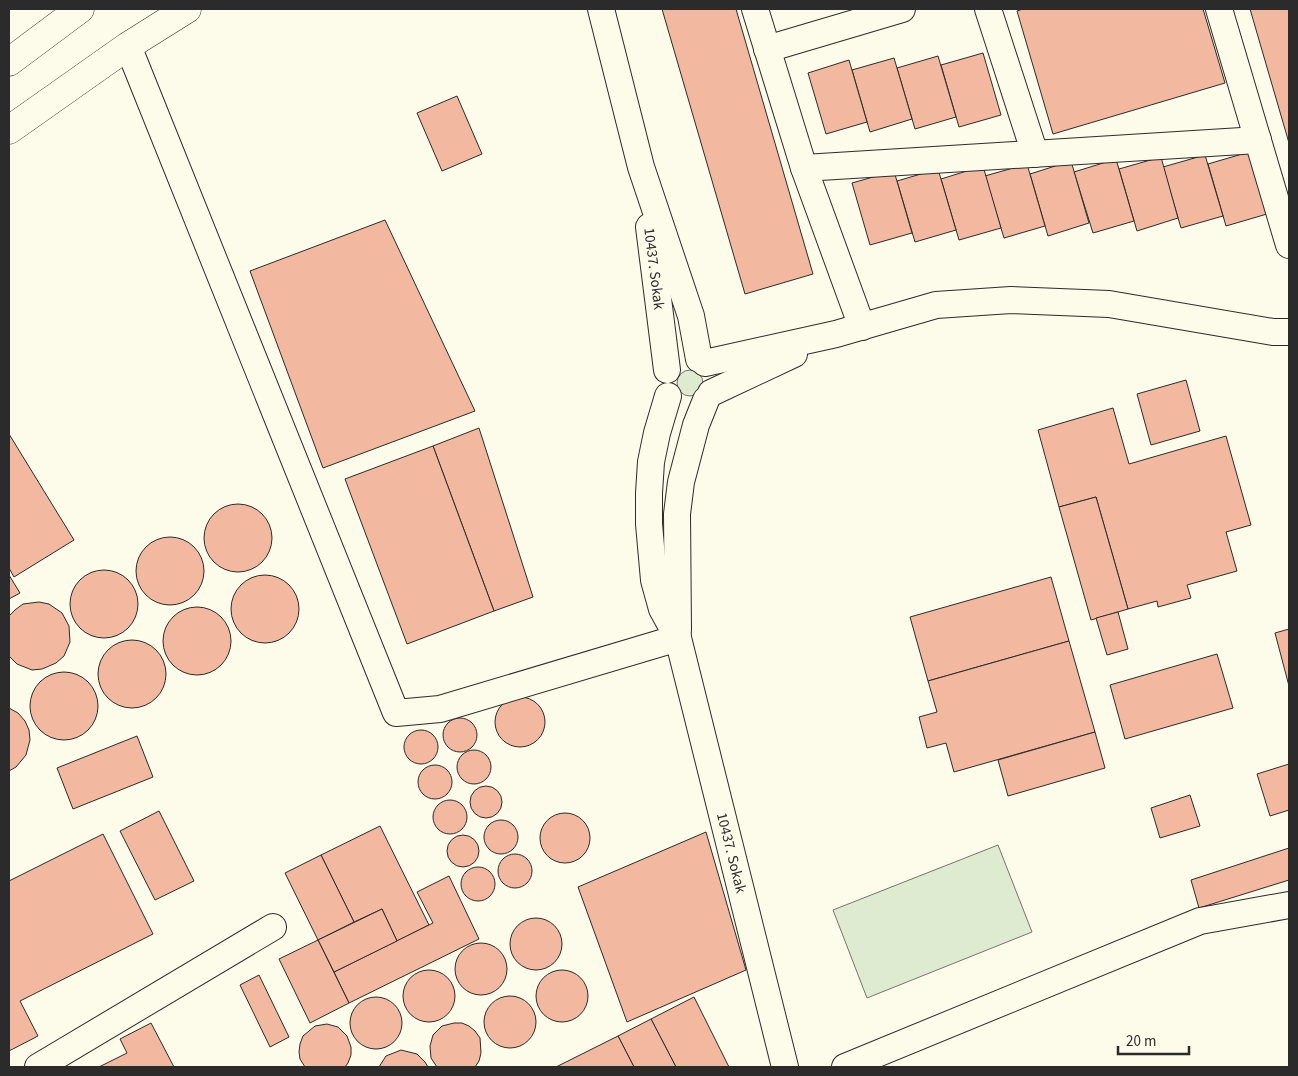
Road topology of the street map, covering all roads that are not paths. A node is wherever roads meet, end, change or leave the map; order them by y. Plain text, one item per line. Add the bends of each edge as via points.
1 (80, 9) edge
2 (187, 9) edge
3 (601, 9) edge
4 (755, 9) edge
5 (902, 9) edge
6 (988, 9) edge
7 (1219, 9) edge
8 (128, 46) junction
9 (768, 49) junction
10 (9, 62) edge
11 (9, 130) edge
12 (1258, 140) junction
13 (1035, 154) junction
14 (641, 167) junction
15 (804, 168) junction
16 (1289, 245) edge
17 (862, 327) junction
18 (1289, 332) edge
19 (836, 334) junction
20 (702, 361) junction
21 (666, 370) junction
22 (668, 396) junction
23 (708, 397) junction
24 (678, 638) junction
25 (1289, 906) edge
26 (273, 927) dead end
27 (38, 1067) edge
28 (785, 1067) edge
29 (845, 1067) edge

1 - 10 highway
2 - 8 highway
3 - 14 street, 10437. Sokak
4 - 9 street
5 - 9 street
6 - 13 street
7 - 12 street
8 - 11 highway
8 - 24 street via 396,713 440,709
9 - 15 street
12 - 13 street
12 - 16 street
13 - 15 street
14 - 20 street, 10437. Sokak via 691,316
14 - 21 street, 10437. Sokak
15 - 17 street
17 - 18 street via 936,305 1011,300 1109,304
17 - 19 street
19 - 20 street
19 - 23 street
20 - 21 street via 684,357
20 - 23 street via 714,377
21 - 22 street via 664,384
22 - 23 street via 674,402 690,407
22 - 24 street, 10437. Sokak via 652,462 649,524 654,580 662,609
23 - 24 street, 10437. Sokak via 696,425 681,482 677,514
24 - 28 street, 10437. Sokak
25 - 29 street via 1200,921
26 - 27 street

